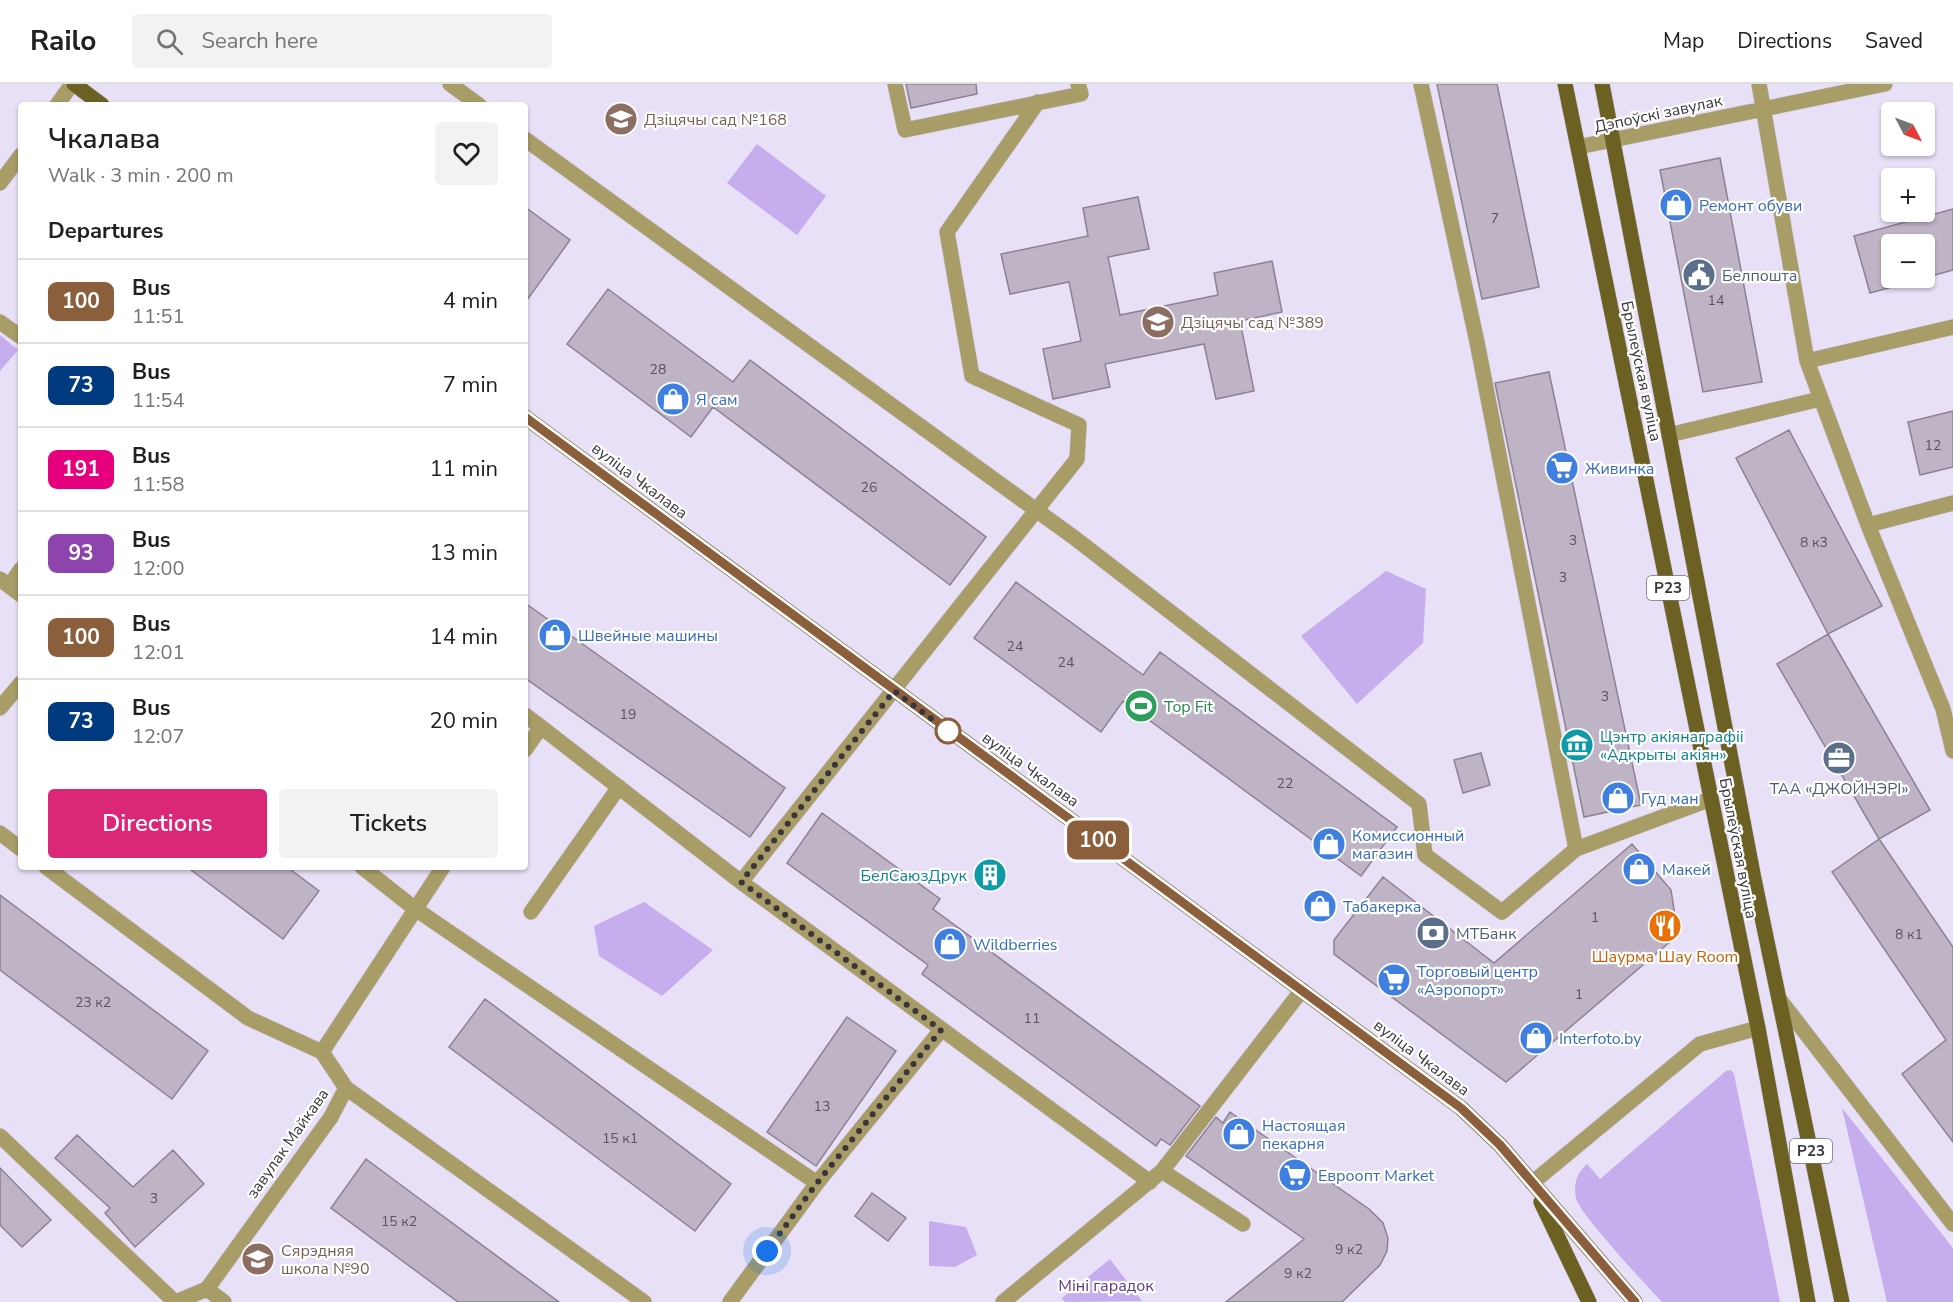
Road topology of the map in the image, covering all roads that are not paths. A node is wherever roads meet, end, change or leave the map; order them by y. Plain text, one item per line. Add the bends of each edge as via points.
1 (73, 84) edge
2 (450, 84) edge
3 (895, 84) edge
4 (1078, 84) edge
5 (1421, 84) edge
6 (1565, 84) edge
7 (1602, 84) edge
8 (1759, 84) edge
9 (1885, 84) edge
10 (59, 102) edge
11 (98, 102) edge
12 (475, 102) edge
13 (1038, 102) junction
14 (1764, 110) junction
15 (528, 141) edge
16 (1613, 141) junction
17 (1578, 147) junction
18 (18, 159) edge
19 (0, 183) edge
20 (0, 322) edge
21 (1953, 327) edge
22 (18, 336) edge
23 (1807, 361) junction
24 (1820, 399) junction
25 (528, 419) edge
26 (1669, 435) junction
27 (1953, 503) edge
28 (1037, 510) junction
29 (1868, 525) junction
30 (18, 687) edge
31 (894, 691) junction
32 (1948, 707) edge
33 (0, 708) edge
34 (528, 717) edge
35 (541, 727) junction
36 (528, 746) edge
37 (1953, 752) edge
38 (619, 787) junction
39 (1711, 799) junction
40 (0, 833) edge
41 (18, 847) edge
42 (1576, 849) junction
43 (50, 870) edge
44 (366, 870) edge
45 (441, 870) edge
46 (741, 882) junction
47 (414, 908) junction
48 (531, 912) dead end
49 (1302, 990) junction
50 (1780, 1000) junction
51 (1758, 1028) junction
52 (941, 1030) junction
53 (322, 1052) junction
54 (346, 1088) junction
55 (5, 1141) edge
56 (1156, 1176) junction
57 (817, 1183) junction
58 (1532, 1183) junction
59 (1244, 1224) dead end
60 (1953, 1224) edge
61 (207, 1288) junction
62 (176, 1302) edge
63 (224, 1302) edge
64 (644, 1302) edge
65 (730, 1302) edge
66 (1003, 1302) edge
67 (1589, 1302) edge
68 (1635, 1302) edge
69 (1808, 1302) edge
70 (1842, 1302) edge

1 - 10 street
1 - 11 main road
2 - 12 street
3 - 13 street via 905,130
4 - 13 street via 1081,94
5 - 42 street via 1477,342
6 - 17 main road, Брылеўская вуліца / Р23
7 - 16 main road, Брылеўская вуліца / Р23
8 - 14 street
9 - 14 street, Дэпоўскі завулак
13 - 28 street via 947,232 972,376 1079,425 1077,459
14 - 16 street, Дэпоўскі завулак
14 - 23 street
15 - 28 street
16 - 17 street, Дэпоўскі завулак
16 - 26 main road, Брылеўская вуліца / Р23
17 - 39 main road, Брылеўская вуліца / Р23
18 - 19 street
20 - 22 street
21 - 23 street
23 - 24 street
24 - 26 street
24 - 29 street
25 - 31 main road, вуліца Чкалава
26 - 50 main road, Брылеўская вуліца / Р23
27 - 29 street
28 - 31 street
28 - 42 street via 1419,804 1425,855 1502,912
29 - 32 street
30 - 33 street
31 - 46 street
31 - 49 main road, вуліца Чкалава
32 - 37 street
34 - 35 street
35 - 36 street
35 - 38 street
38 - 46 street
38 - 48 street
39 - 42 street
39 - 51 main road, Брылеўская вуліца / Р23
40 - 41 street
43 - 53 street via 248,1018
44 - 47 street
45 - 47 street
46 - 52 street
47 - 53 street
47 - 57 street
49 - 56 street
49 - 58 main road, вуліца Чкалава via 1461,1108
50 - 60 street
50 - 70 main road, Брылеўская вуліца / Р23
51 - 58 street via 1700,1044
51 - 69 main road, Брылеўская вуліца / Р23
52 - 56 street
52 - 57 street
53 - 54 street, завулак Майкава
54 - 61 street, завулак Майкава via 331,1117
54 - 64 street
55 - 62 street, завулак Майкава
56 - 59 street
56 - 66 street
57 - 65 street
58 - 67 main road, вуліца Чкалава
58 - 68 main road, вуліца Чкалава
61 - 62 street, завулак Майкава
61 - 63 street

